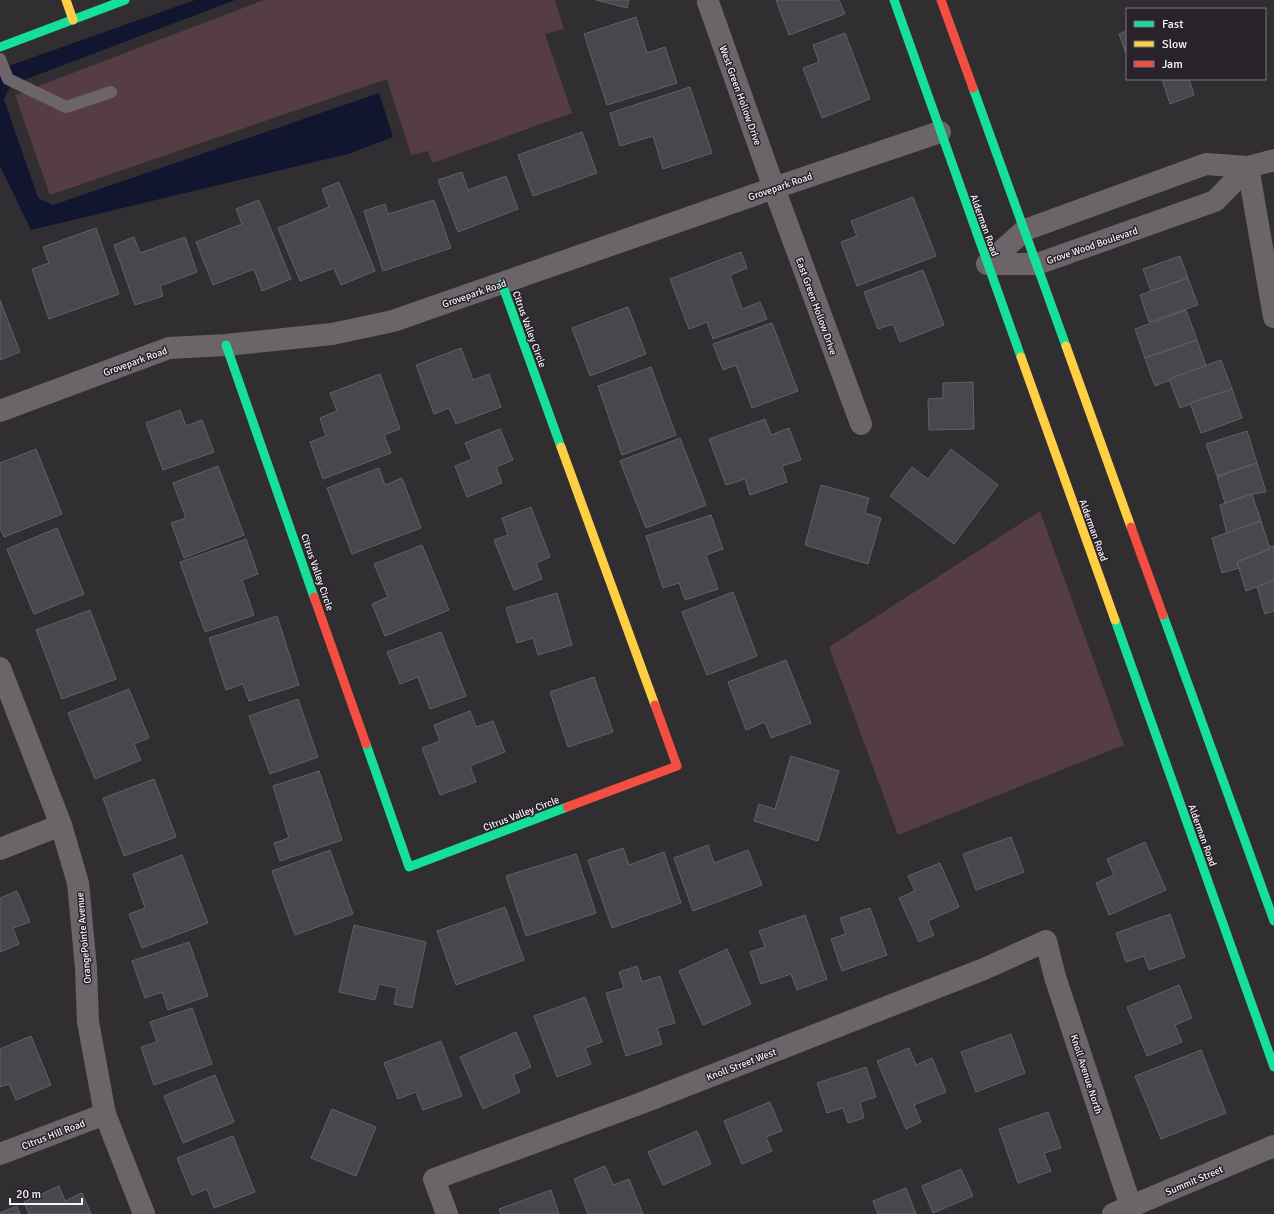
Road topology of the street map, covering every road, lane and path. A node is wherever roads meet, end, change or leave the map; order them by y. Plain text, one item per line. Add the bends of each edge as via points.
1 (66, 0) edge
2 (125, 0) edge
3 (894, 0) edge
4 (941, 0) edge
5 (708, 2) dead end
6 (73, 20) junction
7 (0, 47) edge
8 (0, 59) edge
9 (111, 92) dead end
10 (940, 132) junction
11 (1274, 160) edge
12 (1248, 167) junction
13 (774, 188) junction
14 (1025, 230) junction
15 (987, 264) junction
16 (1037, 264) junction
17 (502, 284) junction
18 (1274, 317) edge
19 (226, 345) junction
20 (0, 411) edge
21 (861, 424) dead end
22 (0, 668) edge
23 (61, 825) junction
24 (0, 850) edge
25 (1274, 921) edge
26 (1046, 941) joint
27 (1274, 1067) edge
28 (105, 1114) junction
29 (1274, 1146) edge
30 (0, 1154) edge
31 (1122, 1210) edge
32 (144, 1214) edge
33 (447, 1214) edge

1 - 6 main road
2 - 6 main road
3 - 10 main road, Alderman Road
4 - 14 main road
5 - 13 street, West Green Hollow Drive
6 - 7 main road
8 - 9 lane via 8,79 66,107
10 - 13 street, Grovepark Road
10 - 15 main road, Alderman Road
11 - 12 street
12 - 14 street via 1206,164
12 - 16 street, Grove Wood Boulevard via 1215,201
12 - 18 street
13 - 17 street, Grovepark Road
13 - 21 street, East Green Hollow Drive
14 - 15 street
14 - 16 main road
15 - 16 street, Grove Wood Boulevard
15 - 27 main road, Alderman Road
16 - 25 main road
17 - 19 street, Grovepark Road via 393,321 332,334
17 - 19 main road, Citrus Valley Circle via 677,766 409,867
19 - 20 street, Grovepark Road via 169,348
22 - 23 street, OrangePointe Avenue
23 - 24 street
23 - 28 street, OrangePointe Avenue via 78,883 88,1022
26 - 31 street, Knoll Avenue North
26 - 33 street, Knoll Street West via 984,969 646,1102 434,1179
28 - 30 street, Citrus Hill Road
28 - 32 street, OrangePointe Avenue
29 - 31 street, Summit Street

